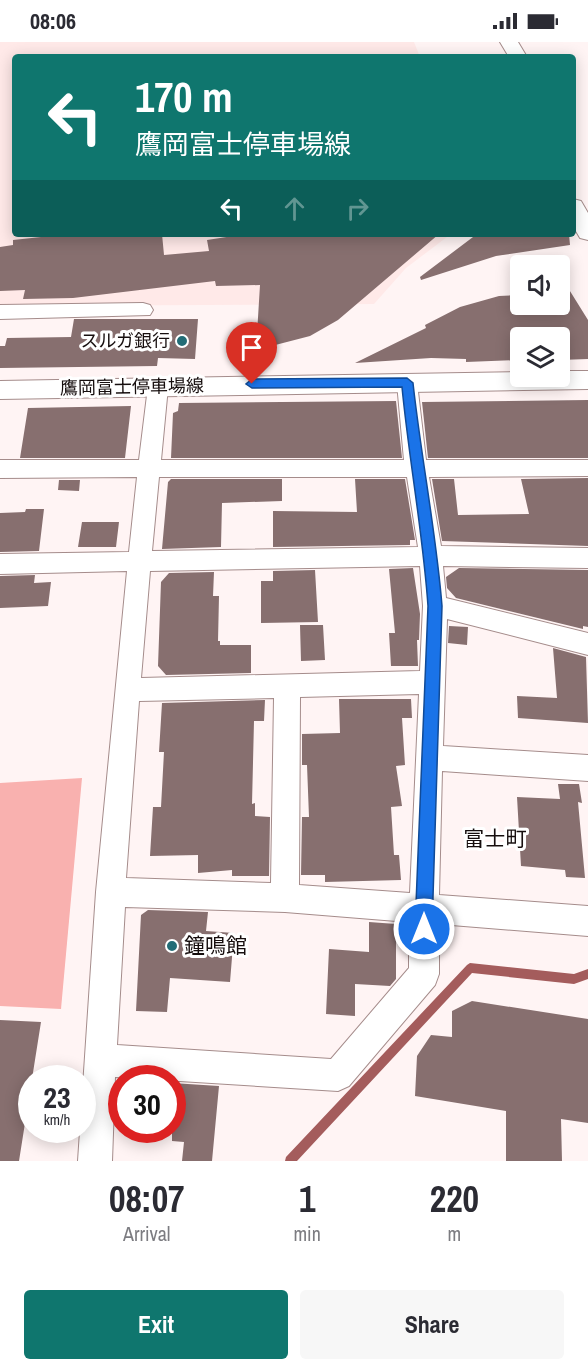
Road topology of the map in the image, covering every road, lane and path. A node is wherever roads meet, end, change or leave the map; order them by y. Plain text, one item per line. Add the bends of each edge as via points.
1 (576, 211) edge
2 (588, 233) edge
3 (143, 310) dead end
4 (0, 312) edge
5 (588, 380) edge
6 (407, 383) junction
7 (158, 387) junction
8 (0, 390) edge
9 (416, 467) junction
10 (149, 468) junction
11 (588, 468) edge
12 (0, 469) edge
13 (431, 556) junction
14 (588, 558) edge
15 (138, 562) junction
16 (0, 564) edge
17 (435, 606) junction
18 (588, 644) edge
19 (433, 682) junction
20 (287, 684) junction
21 (128, 690) junction
22 (430, 758) junction
23 (588, 768) edge
24 (110, 892) junction
25 (285, 898) junction
26 (424, 907) junction
27 (588, 921) edge
28 (99, 1060) junction
29 (95, 1161) edge

1 - 2 main road
3 - 4 street
5 - 6 main road, 鷹岡富士停車場線
6 - 7 main road, 鷹岡富士停車場線
6 - 9 street
7 - 8 main road, 鷹岡富士停車場線
7 - 10 street
9 - 10 street
9 - 11 street
9 - 13 street
10 - 12 street
10 - 15 street
13 - 14 street
13 - 15 street
13 - 17 street
15 - 16 street
15 - 21 street
17 - 18 street
17 - 19 street
19 - 20 street
19 - 22 street
20 - 21 street
20 - 25 street
21 - 24 street
22 - 23 street
22 - 26 street
24 - 25 street
24 - 28 street
25 - 26 street
26 - 27 street
26 - 28 street via 424,974 338,1075
28 - 29 street

